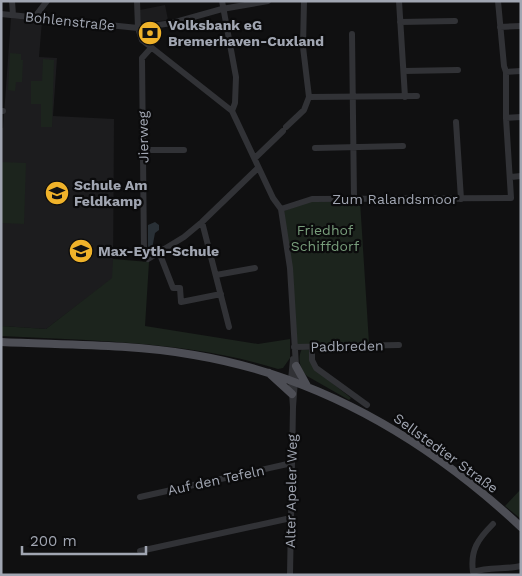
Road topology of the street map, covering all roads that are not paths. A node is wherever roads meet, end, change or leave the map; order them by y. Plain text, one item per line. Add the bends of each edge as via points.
1 (12, 1) edge
2 (47, 1) edge
3 (137, 1) edge
4 (268, 1) edge
5 (304, 1) edge
6 (399, 1) edge
7 (498, 1) edge
8 (222, 5) edge
9 (1, 14) edge
10 (13, 15) junction
11 (34, 18) junction
12 (455, 21) dead end
13 (400, 22) junction
14 (521, 26) edge
15 (500, 27) junction
16 (138, 28) junction
17 (352, 34) dead end
18 (151, 48) junction
19 (458, 70) dead end
20 (404, 71) junction
21 (521, 71) edge
22 (506, 72) junction
23 (405, 96) junction
24 (417, 96) dead end
25 (309, 97) junction
26 (353, 97) junction
27 (232, 111) junction
28 (521, 117) edge
29 (506, 118) junction
30 (456, 122) dead end
31 (403, 146) dead end
32 (354, 147) junction
33 (315, 148) dead end
34 (143, 150) junction
35 (184, 150) dead end
36 (255, 158) junction
37 (258, 168) junction
38 (511, 176) junction
39 (521, 176) edge
40 (461, 198) junction
41 (354, 200) junction
42 (281, 209) junction
43 (202, 222) junction
44 (159, 252) junction
45 (254, 268) dead end
46 (216, 275) junction
47 (221, 294) junction
48 (229, 327) dead end
49 (1, 342) edge
50 (399, 345) dead end
51 (312, 346) junction
52 (294, 349) junction
53 (296, 366) junction
54 (269, 373) junction
55 (294, 381) junction
56 (307, 386) junction
57 (292, 394) junction
58 (367, 405) dead end
59 (293, 407) junction
60 (292, 463) junction
61 (140, 497) dead end
62 (291, 518) junction
63 (493, 524) dead end
64 (521, 527) edge
65 (140, 552) dead end
66 (521, 566) edge
67 (290, 575) edge

1 - 10 street
2 - 11 street
3 - 16 street
4 - 8 street, Bohlenstraße
5 - 25 street via 303,47
6 - 13 street
7 - 15 street
8 - 16 street, Bohlenstraße via 172,23
8 - 27 street via 236,77
9 - 10 street, Bohlenstraße
10 - 11 street, Bohlenstraße
11 - 16 street, Bohlenstraße
12 - 13 street
13 - 20 street
14 - 15 street
15 - 22 street
16 - 18 street via 142,40
17 - 26 street
18 - 27 street
18 - 34 street, Jierweg via 142,58
19 - 20 street
20 - 23 street
21 - 22 street
22 - 29 street
23 - 24 street
23 - 26 street
25 - 26 street
25 - 36 street via 304,110
26 - 32 street
27 - 36 street
28 - 29 street
29 - 38 street
30 - 40 street
31 - 32 street
32 - 33 street
32 - 41 street
34 - 35 street
34 - 44 street, Jierweg via 144,253 148,259
36 - 37 street
37 - 42 street
37 - 43 street
38 - 39 street
38 - 40 street, Zum Ralandsmoor via 511,198
40 - 41 street, Zum Ralandsmoor
41 - 42 street, Zum Ralandsmoor via 312,199
42 - 52 street via 290,268
43 - 44 street
43 - 46 street
44 - 47 street via 173,288 180,288 181,302
45 - 46 street
46 - 47 street
47 - 48 street
49 - 54 main road, Sellstedter Straße via 175,352 227,361
50 - 51 street, Padbreden
51 - 52 street, Padbreden
51 - 58 street via 312,360 316,368
52 - 53 street
52 - 55 street
53 - 55 street
53 - 56 main road
54 - 55 main road, Sellstedter Straße
54 - 57 main road
55 - 56 main road, Sellstedter Straße
55 - 57 street, Alter Apeler Weg
55 - 59 street, Alter Apeler Weg
56 - 64 main road, Sellstedter Straße via 369,415 410,440
57 - 59 street, Alter Apeler Weg
59 - 60 street, Alter Apeler Weg
60 - 61 street, Auf den Tefeln
60 - 62 street, Alter Apeler Weg
62 - 65 street
62 - 67 street, Alter Apeler Weg
63 - 66 street via 478,539 472,551 473,572 490,567

